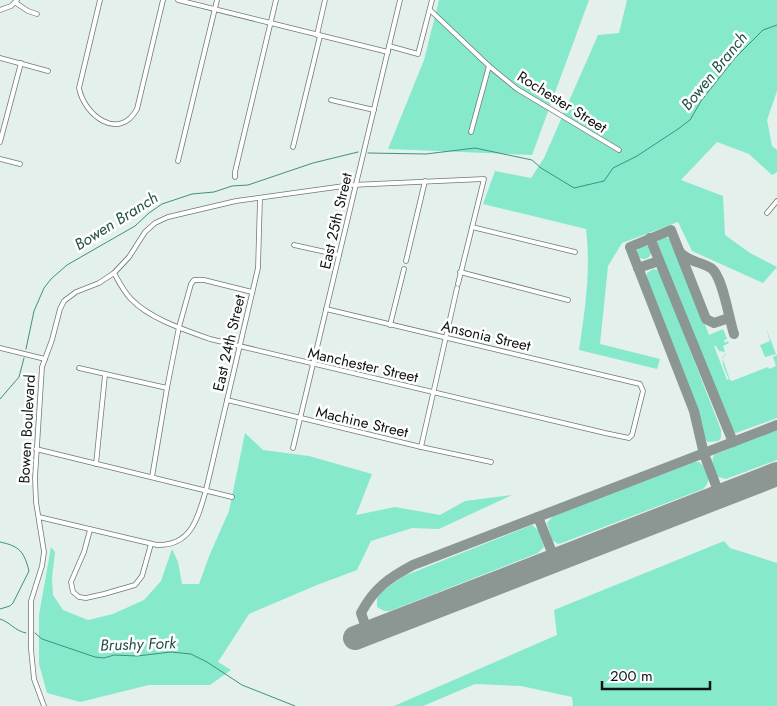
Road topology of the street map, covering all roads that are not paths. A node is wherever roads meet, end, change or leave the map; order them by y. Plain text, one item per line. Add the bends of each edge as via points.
1 (100, 0) edge
2 (163, 0) edge
3 (178, 0) edge
4 (216, 0) edge
5 (276, 0) edge
6 (325, 0) edge
7 (400, 0) edge
8 (432, 0) edge
9 (16, 1) edge
10 (214, 9) junction
11 (0, 10) edge
12 (430, 10) junction
13 (37, 14) dead end
14 (271, 23) junction
15 (318, 35) junction
16 (389, 46) junction
17 (388, 52) junction
18 (0, 58) edge
19 (21, 63) junction
20 (489, 66) junction
21 (48, 70) dead end
22 (331, 100) dead end
23 (374, 110) junction
24 (471, 132) dead end
25 (0, 142) edge
26 (293, 147) dead end
27 (619, 150) dead end
28 (0, 159) edge
29 (178, 161) dead end
30 (20, 164) dead end
31 (235, 177) dead end
32 (425, 181) junction
33 (356, 185) junction
34 (260, 198) junction
35 (777, 202) edge
36 (768, 213) dead end
37 (472, 227) junction
38 (294, 245) dead end
39 (575, 252) dead end
40 (339, 255) junction
41 (406, 261) dead end
42 (404, 270) dead end
43 (460, 272) junction
44 (114, 273) junction
45 (252, 292) junction
46 (568, 300) dead end
47 (326, 309) junction
48 (390, 325) junction
49 (179, 327) junction
50 (446, 338) junction
51 (240, 347) junction
52 (0, 348) edge
53 (45, 359) junction
54 (312, 364) junction
55 (79, 368) dead end
56 (105, 374) junction
57 (167, 388) junction
58 (434, 393) junction
59 (228, 400) junction
60 (300, 418) junction
61 (629, 438) joint
62 (421, 447) junction
63 (293, 448) dead end
64 (36, 449) junction
65 (492, 462) dead end
66 (96, 464) junction
67 (152, 477) junction
68 (206, 490) junction
69 (232, 497) dead end
70 (39, 517) junction
71 (90, 530) junction
72 (151, 544) junction
73 (44, 706) edge

1 - 2 street via 79,88 92,113 103,122 113,124 130,118 136,109
3 - 10 street
4 - 10 street
5 - 14 street
6 - 15 street
7 - 16 street, East 25th Street
8 - 12 street
9 - 11 street
9 - 13 street
10 - 14 street
10 - 29 street
12 - 16 street via 418,54
12 - 20 street, Rochester Street
14 - 15 street
14 - 31 street
15 - 17 street
15 - 26 street
16 - 17 street, East 25th Street
17 - 23 street, East 25th Street
18 - 19 street
19 - 21 street
19 - 25 street
20 - 24 street
20 - 27 street, Rochester Street via 517,89
22 - 23 street
23 - 33 street, East 25th Street
28 - 30 street
32 - 33 street, Bowen Boulevard
32 - 37 street, Bowen Boulevard via 484,180
32 - 41 street
33 - 34 street, Bowen Boulevard
33 - 40 street, East 25th Street
34 - 44 street, Bowen Boulevard via 162,219 145,232
34 - 45 street, East 24th Street via 259,251
35 - 36 street
37 - 39 street
37 - 43 street
38 - 40 street
40 - 47 street, East 25th Street
42 - 48 street
43 - 46 street
43 - 50 street
44 - 49 street, Manchester Street via 136,304
44 - 53 street, Bowen Boulevard via 64,301
45 - 49 street via 194,280
45 - 51 street, East 24th Street
47 - 48 street, Ansonia Street
47 - 54 street, East 25th Street
48 - 50 street, Ansonia Street
49 - 51 street, Manchester Street
49 - 57 street
50 - 58 street
50 - 61 street, Ansonia Street via 640,384 643,391
51 - 54 street, Manchester Street
51 - 59 street, East 24th Street
52 - 53 street
53 - 64 street, Bowen Boulevard
54 - 58 street, Manchester Street
54 - 60 street, East 25th Street
55 - 56 street
56 - 57 street
56 - 66 street
57 - 67 street
58 - 61 street, Manchester Street
58 - 62 street
59 - 60 street, Machine Street
59 - 68 street, East 24th Street
60 - 62 street, Machine Street
60 - 63 street, East 25th Street
62 - 65 street, Machine Street
64 - 66 street
64 - 70 street, Bowen Boulevard via 34,486
66 - 67 street
67 - 68 street
68 - 69 street
68 - 72 street, East 24th Street via 197,521 189,532 172,544
70 - 71 street, East 24th Street
70 - 73 street, Bowen Boulevard via 43,562 32,597 30,617 33,675
71 - 72 street, East 24th Street
71 - 72 street via 71,582 73,592 79,597 135,585 142,576

